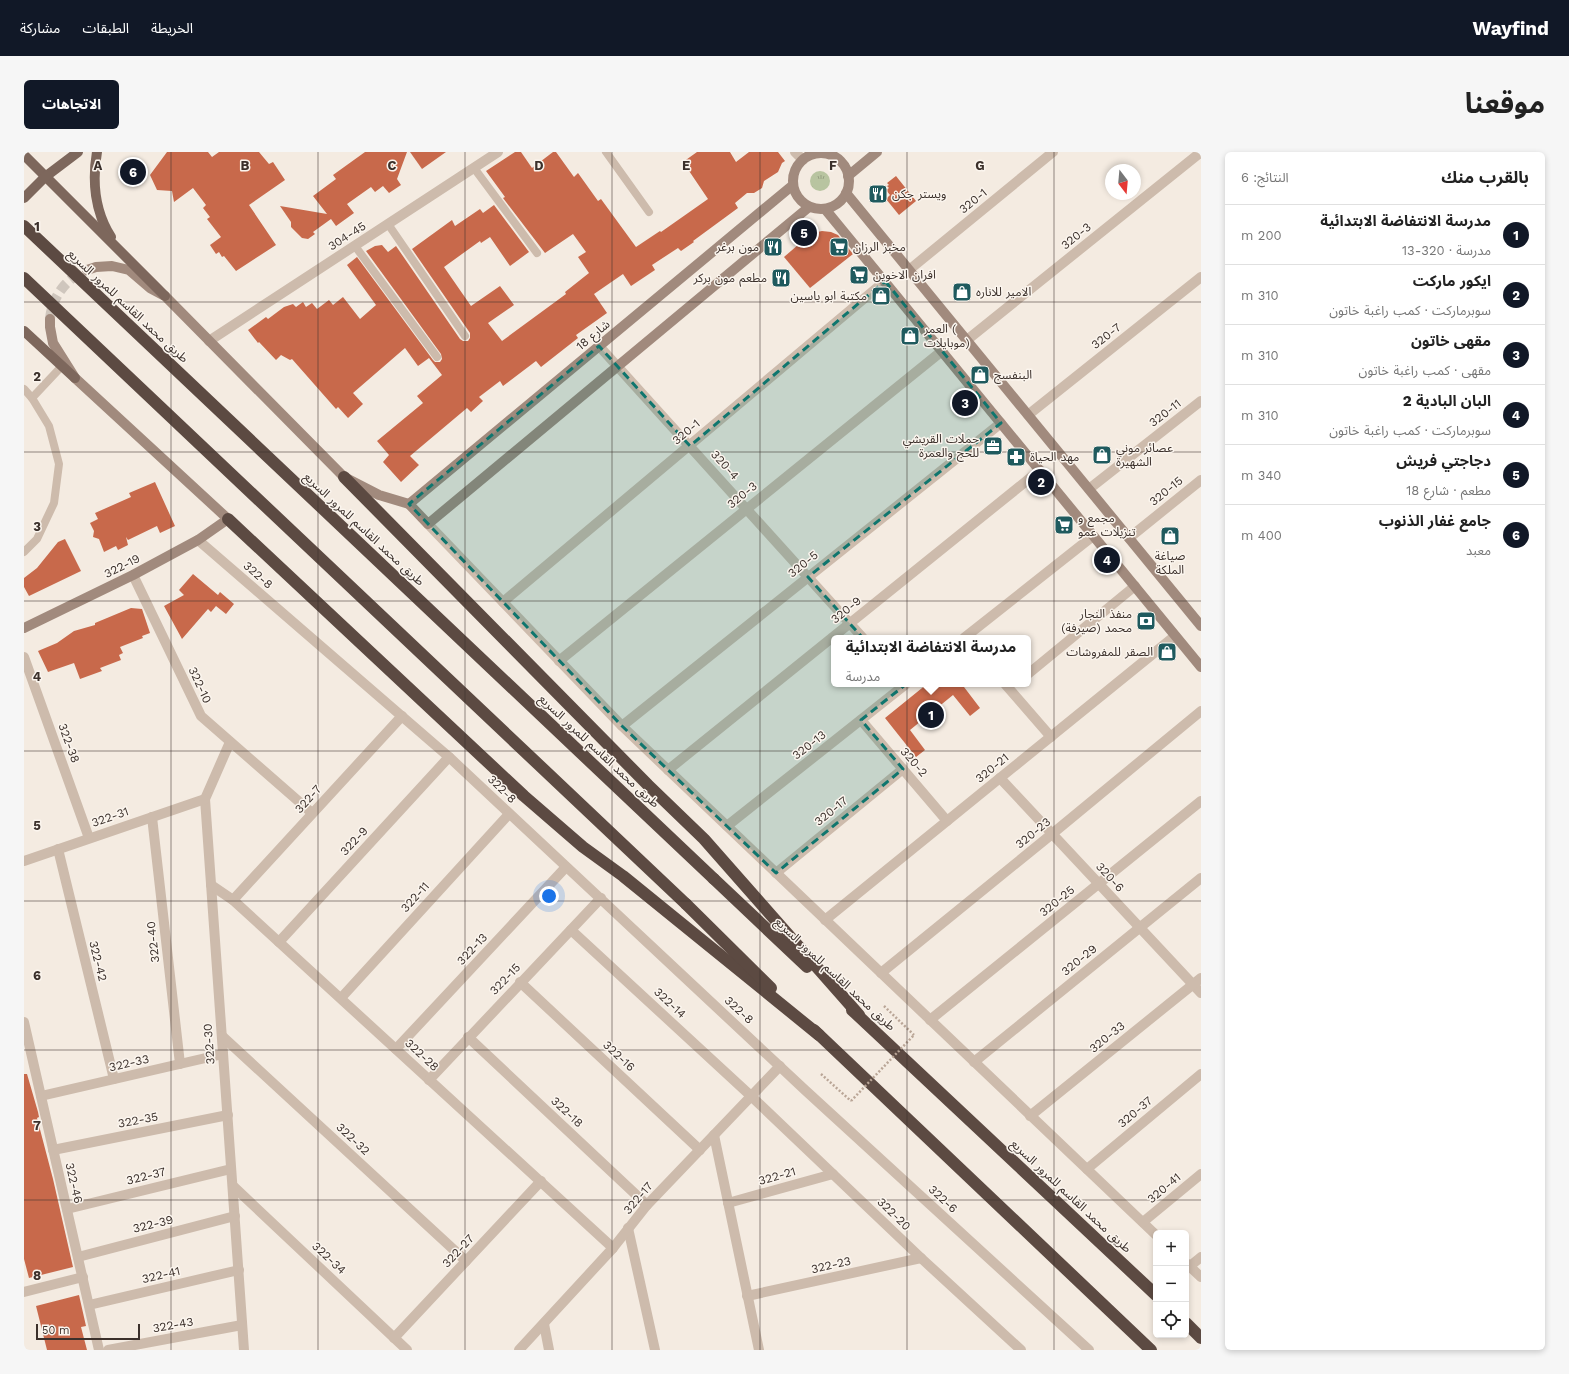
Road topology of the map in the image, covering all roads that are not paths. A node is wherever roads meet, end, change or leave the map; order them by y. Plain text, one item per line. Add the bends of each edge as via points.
1 (78, 152) edge
2 (97, 152) edge
3 (498, 152) edge
4 (606, 152) edge
5 (795, 152) edge
6 (877, 152) edge
7 (1053, 152) edge
8 (1201, 152) edge
9 (830, 153) edge
10 (27, 158) edge
11 (803, 160) junction
12 (474, 168) junction
13 (848, 176) junction
14 (46, 177) junction
15 (793, 185) junction
16 (846, 193) junction
17 (24, 198) edge
18 (809, 207) junction
19 (826, 209) junction
20 (649, 212) dead end
21 (388, 224) junction
22 (24, 226) edge
23 (354, 246) junction
24 (117, 248) junction
25 (537, 253) dead end
26 (87, 270) tunnel mouth
27 (909, 270) junction
28 (1201, 277) edge
29 (24, 278) edge
30 (885, 281) junction
31 (164, 296) junction
32 (50, 319) tunnel mouth
33 (24, 331) edge
34 (465, 336) dead end
35 (967, 340) junction
36 (209, 341) junction
37 (599, 346) junction
38 (942, 350) junction
39 (437, 357) dead end
40 (62, 366) junction
41 (617, 366) junction
42 (75, 378) junction
43 (24, 389) edge
44 (32, 398) junction
45 (1201, 401) edge
46 (1028, 415) junction
47 (1001, 423) junction
48 (690, 446) junction
49 (1040, 470) junction
50 (344, 477) junction
51 (1201, 480) edge
52 (1089, 489) junction
53 (409, 504) junction
54 (746, 509) junction
55 (228, 519) junction
56 (428, 524) junction
57 (1093, 536) junction
58 (1129, 538) junction
59 (198, 540) junction
60 (24, 552) edge
61 (133, 575) junction
62 (808, 577) junction
63 (1135, 586) junction
64 (503, 602) junction
65 (1200, 622) edge
66 (850, 623) junction
67 (24, 628) edge
68 (835, 635) edge
69 (860, 635) edge
70 (968, 635) edge
71 (1175, 636) junction
72 (831, 638) edge
73 (24, 657) edge
74 (559, 661) junction
75 (1201, 667) edge
76 (1031, 672) edge
77 (902, 687) edge
78 (1011, 687) edge
79 (1201, 711) edge
80 (402, 716) junction
81 (861, 720) junction
82 (622, 726) junction
83 (1051, 737) junction
84 (230, 742) junction
85 (449, 757) junction
86 (903, 769) junction
87 (668, 770) junction
88 (1000, 778) junction
89 (205, 799) junction
90 (1201, 801) edge
91 (312, 813) junction
92 (509, 814) junction
93 (152, 817) junction
94 (947, 821) junction
95 (727, 826) junction
96 (1052, 834) junction
97 (89, 838) junction
98 (58, 849) junction
99 (24, 861) edge
100 (566, 867) junction
101 (776, 873) junction
102 (1201, 878) edge
103 (1099, 884) junction
104 (211, 885) junction
105 (601, 898) junction
106 (233, 900) junction
107 (825, 920) junction
108 (1140, 928) junction
109 (571, 930) junction
110 (279, 942) junction
111 (881, 973) junction
112 (1197, 981) edge
113 (520, 982) junction
114 (1201, 993) edge
115 (341, 998) junction
116 (859, 1015) junction
117 (930, 1020) junction
118 (24, 1022) edge
119 (819, 1035) junction
120 (222, 1036) junction
121 (468, 1037) junction
122 (396, 1049) junction
123 (223, 1054) junction
124 (974, 1062) junction
125 (180, 1064) junction
126 (780, 1066) junction
127 (1201, 1074) edge
128 (114, 1080) junction
129 (429, 1080) junction
130 (41, 1096) junction
131 (751, 1096) junction
132 (228, 1115) junction
133 (1030, 1116) junction
134 (714, 1135) junction
135 (53, 1150) junction
136 (700, 1150) junction
137 (231, 1169) junction
138 (1086, 1169) junction
139 (833, 1174) junction
140 (1201, 1174) edge
141 (541, 1182) junction
142 (232, 1186) junction
143 (728, 1203) junction
144 (647, 1205) junction
145 (67, 1209) junction
146 (235, 1216) junction
147 (1143, 1222) junction
148 (628, 1228) junction
149 (1153, 1232) edge
150 (613, 1248) junction
151 (78, 1257) junction
152 (1201, 1257) edge
153 (921, 1258) junction
154 (466, 1261) junction
155 (1189, 1264) edge
156 (1189, 1266) edge
157 (239, 1270) junction
158 (1201, 1277) edge
159 (82, 1278) junction
160 (24, 1292) edge
161 (1153, 1292) edge
162 (748, 1296) junction
163 (89, 1305) junction
164 (544, 1324) junction
165 (242, 1325) junction
166 (1189, 1327) edge
167 (394, 1338) junction
168 (1201, 1338) edge
169 (99, 1350) edge
170 (108, 1350) edge
171 (244, 1350) edge
172 (407, 1350) edge
173 (519, 1350) edge
174 (549, 1350) edge
175 (655, 1350) edge
176 (759, 1350) edge
177 (1020, 1350) edge
178 (1089, 1350) edge
179 (1151, 1350) edge

1 - 14 main road
2 - 24 main road via 94,179 96,197 102,221
3 - 12 street, 304-45
4 - 20 lane
5 - 11 street
6 - 13 street
7 - 27 street, 320-1
8 - 35 street, 320-3
9 - 11 street via 814,154
9 - 13 street via 841,162
10 - 14 main road
11 - 15 street via 795,172
12 - 21 street, 304-45
12 - 25 lane
13 - 16 street
14 - 17 main road
14 - 24 main road
15 - 18 street via 798,198
15 - 37 street, شارع 18
16 - 19 street via 838,203
16 - 27 street
18 - 19 street
18 - 41 street
19 - 30 street
21 - 23 street, 304-45
21 - 34 lane
22 - 116 highway, طريق محمد القاسم للمرور السريع, bridge
23 - 36 street, 304-45
23 - 39 lane
24 - 31 main road
26 - 31 street via 112,266 129,270
27 - 35 street
28 - 46 street, 320-7
29 - 119 highway, bridge via 686,904
30 - 38 street
30 - 48 street, 320-1
31 - 36 street
32 - 42 street via 53,343
33 - 40 main road
35 - 46 street
36 - 50 street
37 - 41 street, 320-4
37 - 53 street, شارع 18
38 - 47 street
38 - 54 street, 320-3
40 - 42 main road
40 - 44 lane
41 - 48 street, 320-4
41 - 56 street
42 - 55 street
43 - 44 lane
44 - 60 lane via 49,426 59,464 54,503 37,539
45 - 52 street, 320-11
46 - 52 street
47 - 49 street
47 - 62 street, 320-5
48 - 54 street, 320-4
48 - 64 street, 320-1
49 - 57 street
49 - 66 street, 320-9
50 - 53 street via 379,495
50 - 116 highway via 704,839
51 - 58 street, 320-15
52 - 58 street
53 - 56 street
54 - 62 street, 320-4
54 - 74 street, 320-3
55 - 59 street, 322-19
55 - 119 highway via 524,796 583,847 629,881
56 - 64 street
57 - 63 street
57 - 70 street
58 - 65 street
59 - 61 street, 322-19
59 - 80 street, 322-8
61 - 67 street, 322-19
61 - 84 street, 322-10 via 201,716
62 - 66 street, 320-4
62 - 82 street, 320-5
63 - 71 street
63 - 76 street
64 - 74 street
66 - 68 street, 320-9
66 - 69 street, 320-4
71 - 75 street
71 - 83 street, 320-21
72 - 87 street, 320-9
73 - 97 street, 322-38
74 - 82 street
77 - 81 street, 320-13
78 - 83 street
79 - 96 street, 320-23
80 - 85 street, 322-8
80 - 91 street, 322-7
81 - 86 street, 320-2
81 - 95 street, 320-13
82 - 87 street
83 - 88 street, 320-21
84 - 89 street, 322-30
84 - 91 street, 322-10
85 - 92 street, 322-8
85 - 110 street, 322-9
86 - 94 street, 320-2
86 - 101 street, 320-17
87 - 95 street
88 - 94 street, 320-21
88 - 96 street, 320-6
89 - 93 street, 322-31
89 - 104 street, 322-30
90 - 103 street, 320-25
91 - 106 street, 322-7
92 - 100 street, 322-8
92 - 115 street, 322-11
93 - 97 street, 322-31
93 - 125 street, 322-40
94 - 107 street, 320-21
95 - 101 street
96 - 103 street, 320-6
96 - 111 street, 320-23
97 - 98 street, 322-31
98 - 99 street, 322-31
98 - 128 street, 322-42
100 - 105 street, 322-8
100 - 122 street, 322-13
101 - 107 street
102 - 108 street, 320-29
103 - 108 street, 320-6
103 - 117 street, 320-25
104 - 106 street, 322-28
104 - 120 street, 322-30
105 - 109 street, 322-15
105 - 126 street, 322-8
106 - 110 street, 322-28
107 - 111 street
108 - 112 street, 320-6
108 - 124 street, 320-29
109 - 113 street, 322-15
109 - 131 street, 322-14
110 - 115 street, 322-28
111 - 117 street
112 - 114 street, 320-6
112 - 133 street, 320-33
113 - 121 street, 322-15
113 - 136 street, 322-16
115 - 122 street, 322-28
116 - 161 highway, طريق محمد القاسم للمرور السريع
117 - 124 street
118 - 130 street, 322-46
119 - 179 highway
120 - 123 street, 322-30
120 - 154 street, 322-32
121 - 129 street, 322-15
121 - 144 street, 322-18
122 - 129 street, 322-28
123 - 125 street, 322-33
123 - 132 street, 322-30
124 - 133 street
125 - 128 street, 322-33
126 - 131 street, 322-17
126 - 178 street, 322-6
127 - 138 street, 320-37
128 - 130 street, 322-33
129 - 141 street, 322-28
130 - 135 street, 322-46
131 - 134 street, 322-17
131 - 139 street, 322-20
132 - 135 street, 322-35
132 - 137 street, 322-30
133 - 138 street
134 - 136 street, 322-17
134 - 143 street
135 - 145 street, 322-46
136 - 144 street, 322-17
137 - 142 street, 322-30
137 - 145 street, 322-37
138 - 147 street
139 - 143 street, 322-21
139 - 153 street, 322-20
140 - 147 street, 320-41
141 - 150 street, 322-28
141 - 154 street, 322-27
142 - 146 street, 322-30
142 - 167 street, 322-34
143 - 162 street
144 - 148 street, 322-17
145 - 151 street, 322-46
146 - 151 street, 322-39
146 - 157 street, 322-30
147 - 149 street
148 - 150 street, 322-17
148 - 175 street
150 - 164 street, 322-17
151 - 159 street, 322-46
152 - 155 street
153 - 162 street, 322-23
153 - 177 street, 322-20
154 - 167 street, 322-27
156 - 158 street
157 - 163 street, 322-41
157 - 165 street, 322-30
159 - 160 street
159 - 163 street, 322-46
162 - 176 street
163 - 169 street, 322-46
164 - 173 street, 322-17
164 - 174 street
165 - 170 street, 322-43
165 - 171 street, 322-30
166 - 168 highway
167 - 172 street, 322-34

